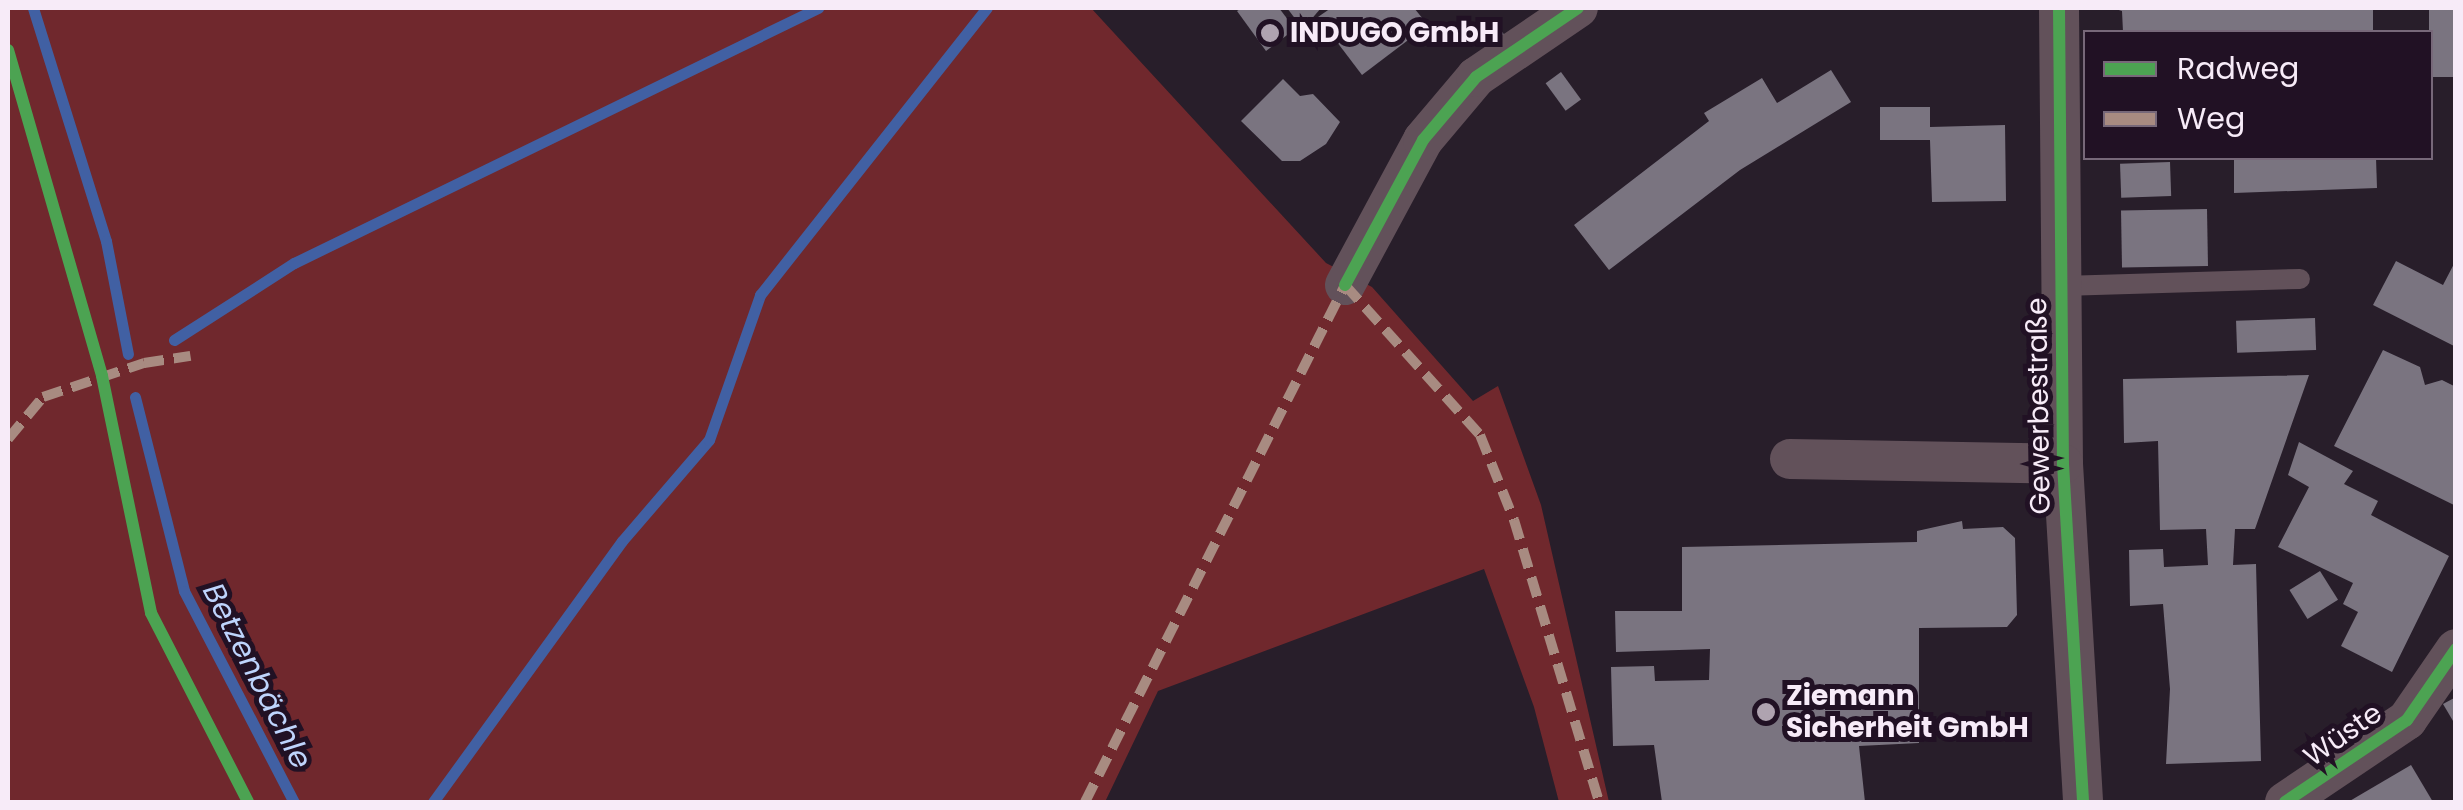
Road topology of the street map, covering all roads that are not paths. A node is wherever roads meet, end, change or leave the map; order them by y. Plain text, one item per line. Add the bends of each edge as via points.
1 (1578, 8) edge
2 (2059, 8) edge
3 (2300, 280) dead end
4 (1345, 285) dead end
5 (2062, 286) junction
6 (1790, 460) dead end
7 (2063, 464) junction
8 (2456, 648) edge
9 (2083, 802) edge
10 (2285, 802) edge

1 - 4 street via 1476,77 1423,140
2 - 5 street, Gewerbestraße
3 - 5 lane
5 - 7 street, Gewerbestraße
6 - 7 street, Gewerbestraße
7 - 9 street, Gewerbestraße
8 - 10 street, Wüste via 2407,720

